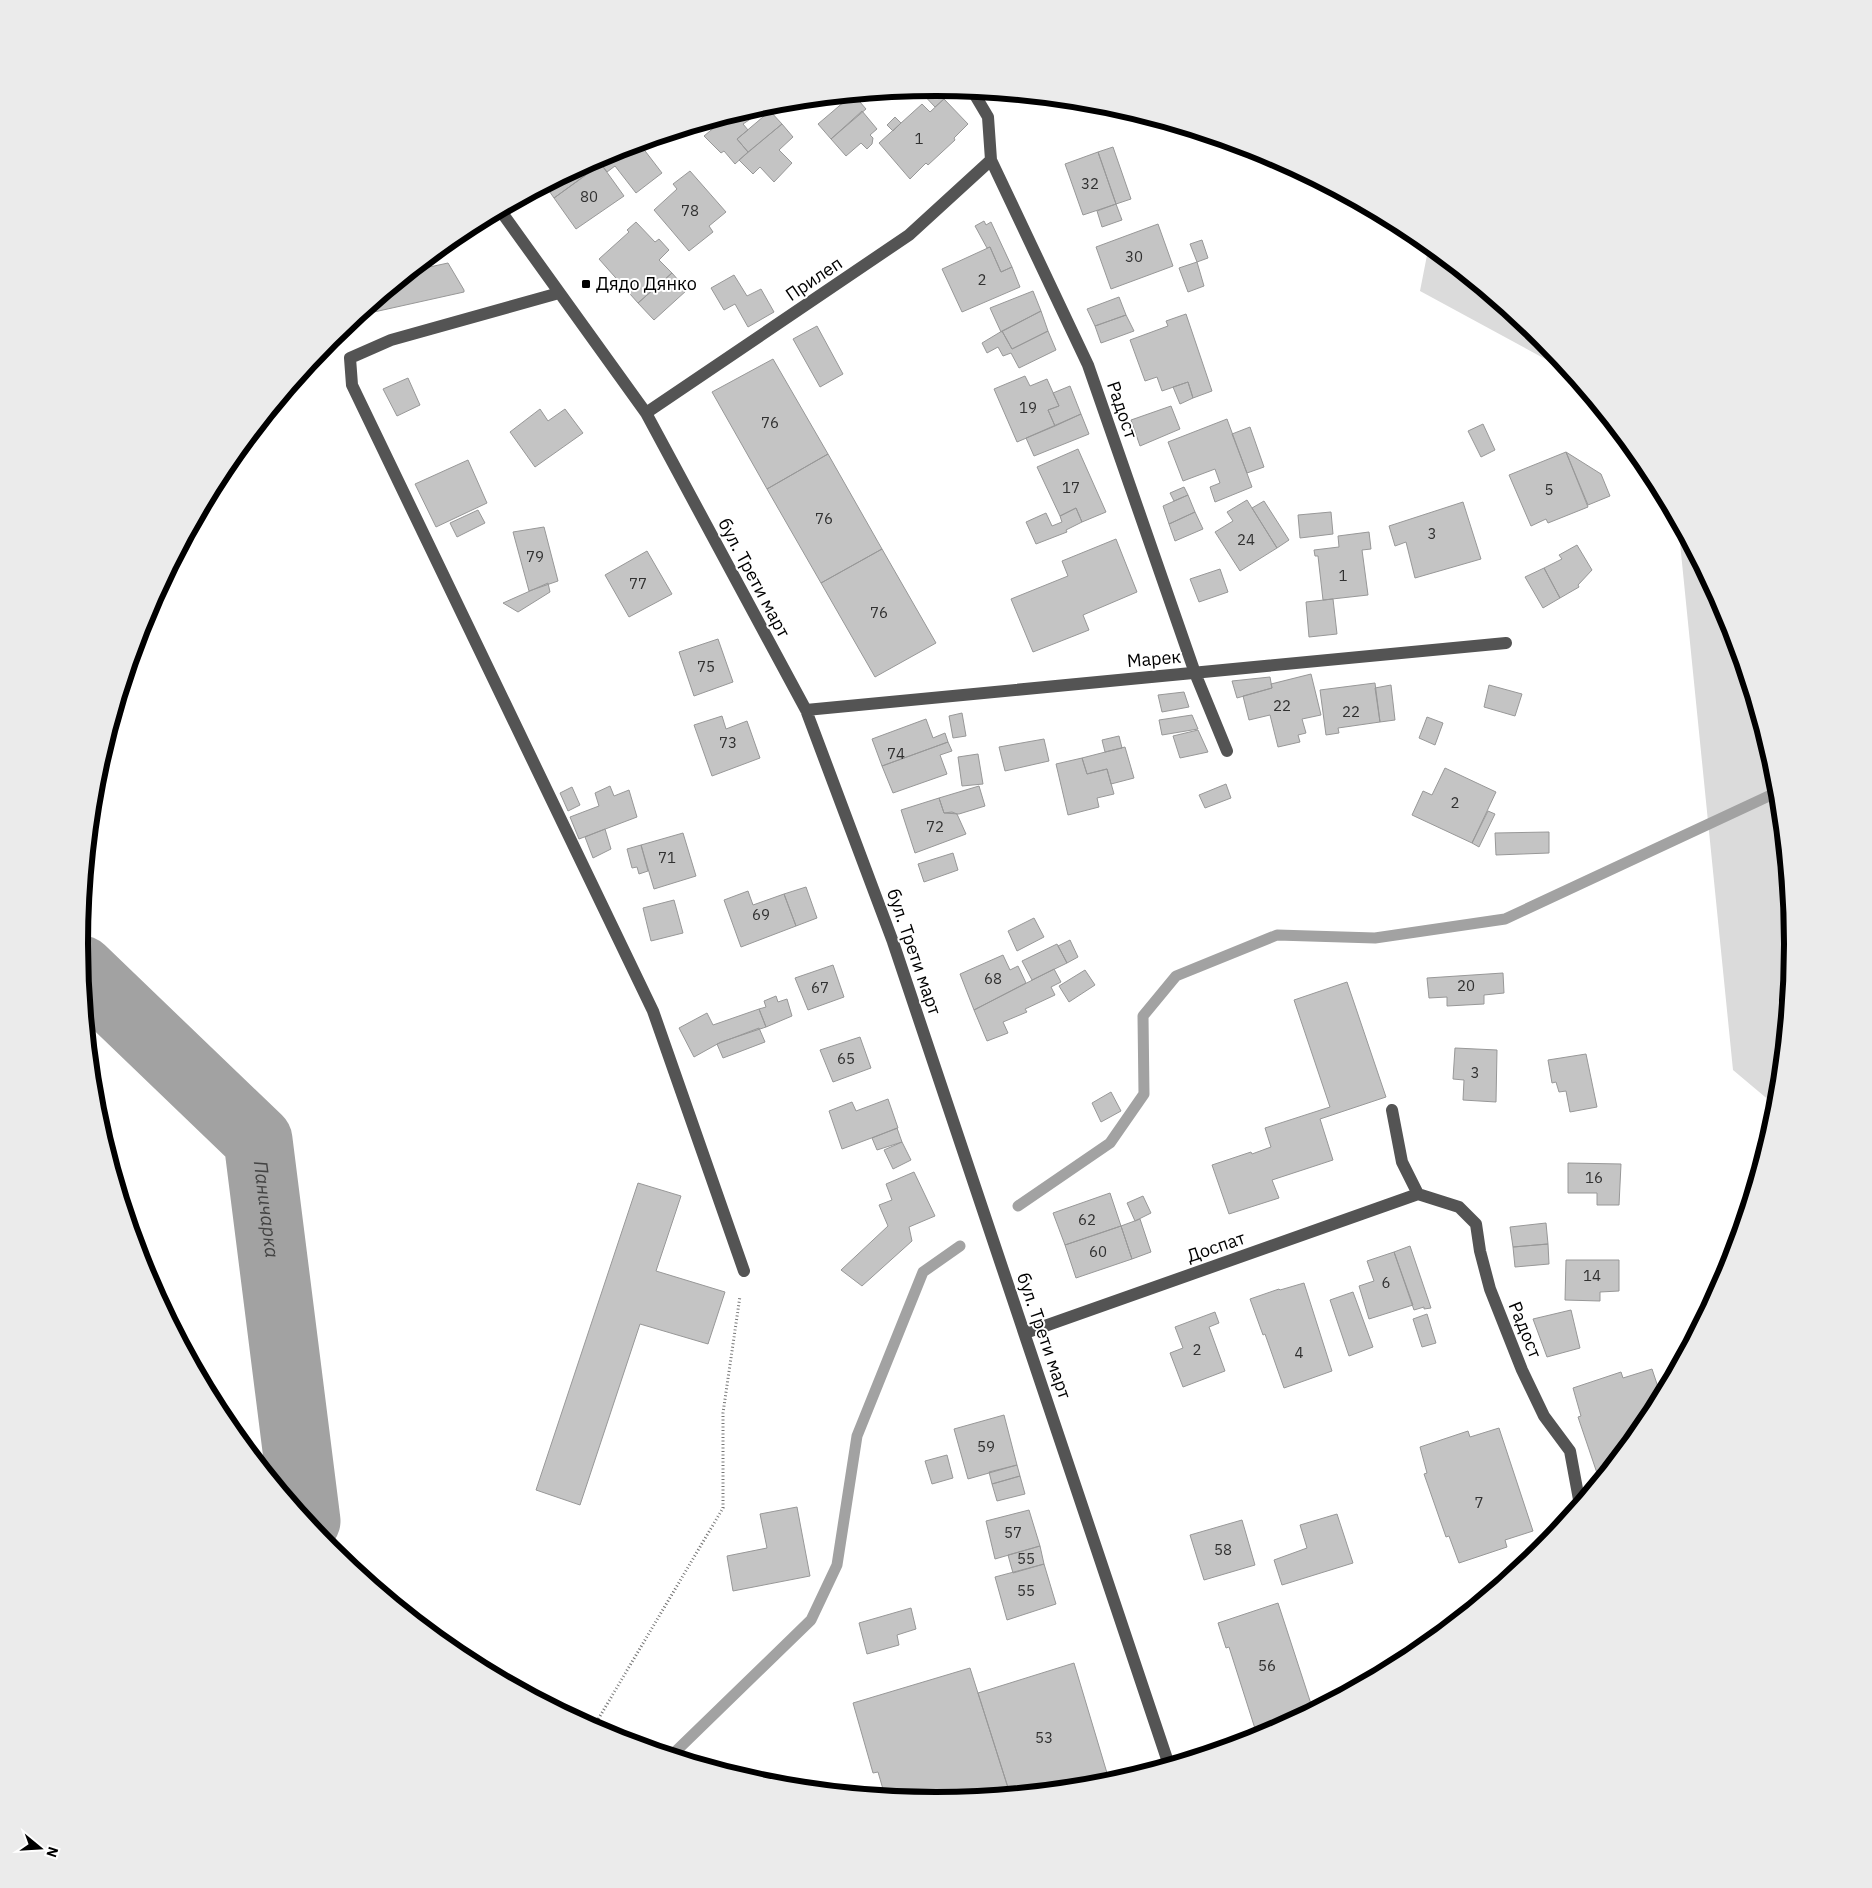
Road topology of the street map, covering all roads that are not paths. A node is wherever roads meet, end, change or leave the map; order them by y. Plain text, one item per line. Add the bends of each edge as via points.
1 (976, 97) edge
2 (991, 160) junction
3 (503, 214) edge
4 (559, 293) junction
5 (646, 413) junction
6 (1506, 643) dead end
7 (1195, 673) junction
8 (806, 710) junction
9 (1227, 751) dead end
10 (1392, 1110) dead end
11 (1418, 1194) junction
12 (744, 1271) road end
13 (1025, 1333) junction
14 (1579, 1497) edge
15 (1167, 1760) edge

1 - 2 street, Радост via 988,117
2 - 5 street, Прилеп via 909,236
2 - 7 street, Радост via 1088,365
3 - 4 street, бул. Трети март
4 - 5 street, бул. Трети март
4 - 12 street via 391,340 350,358 352,386 653,1011
5 - 8 street, бул. Трети март
6 - 7 street, Марек
7 - 8 street, Марек
7 - 9 street, Радост
8 - 13 street, бул. Трети март via 893,942
10 - 11 street via 1402,1162
11 - 13 street, Доспат
11 - 14 street, Радост via 1460,1208 1476,1224 1490,1289 1544,1416 1570,1451
13 - 15 street, бул. Трети март

